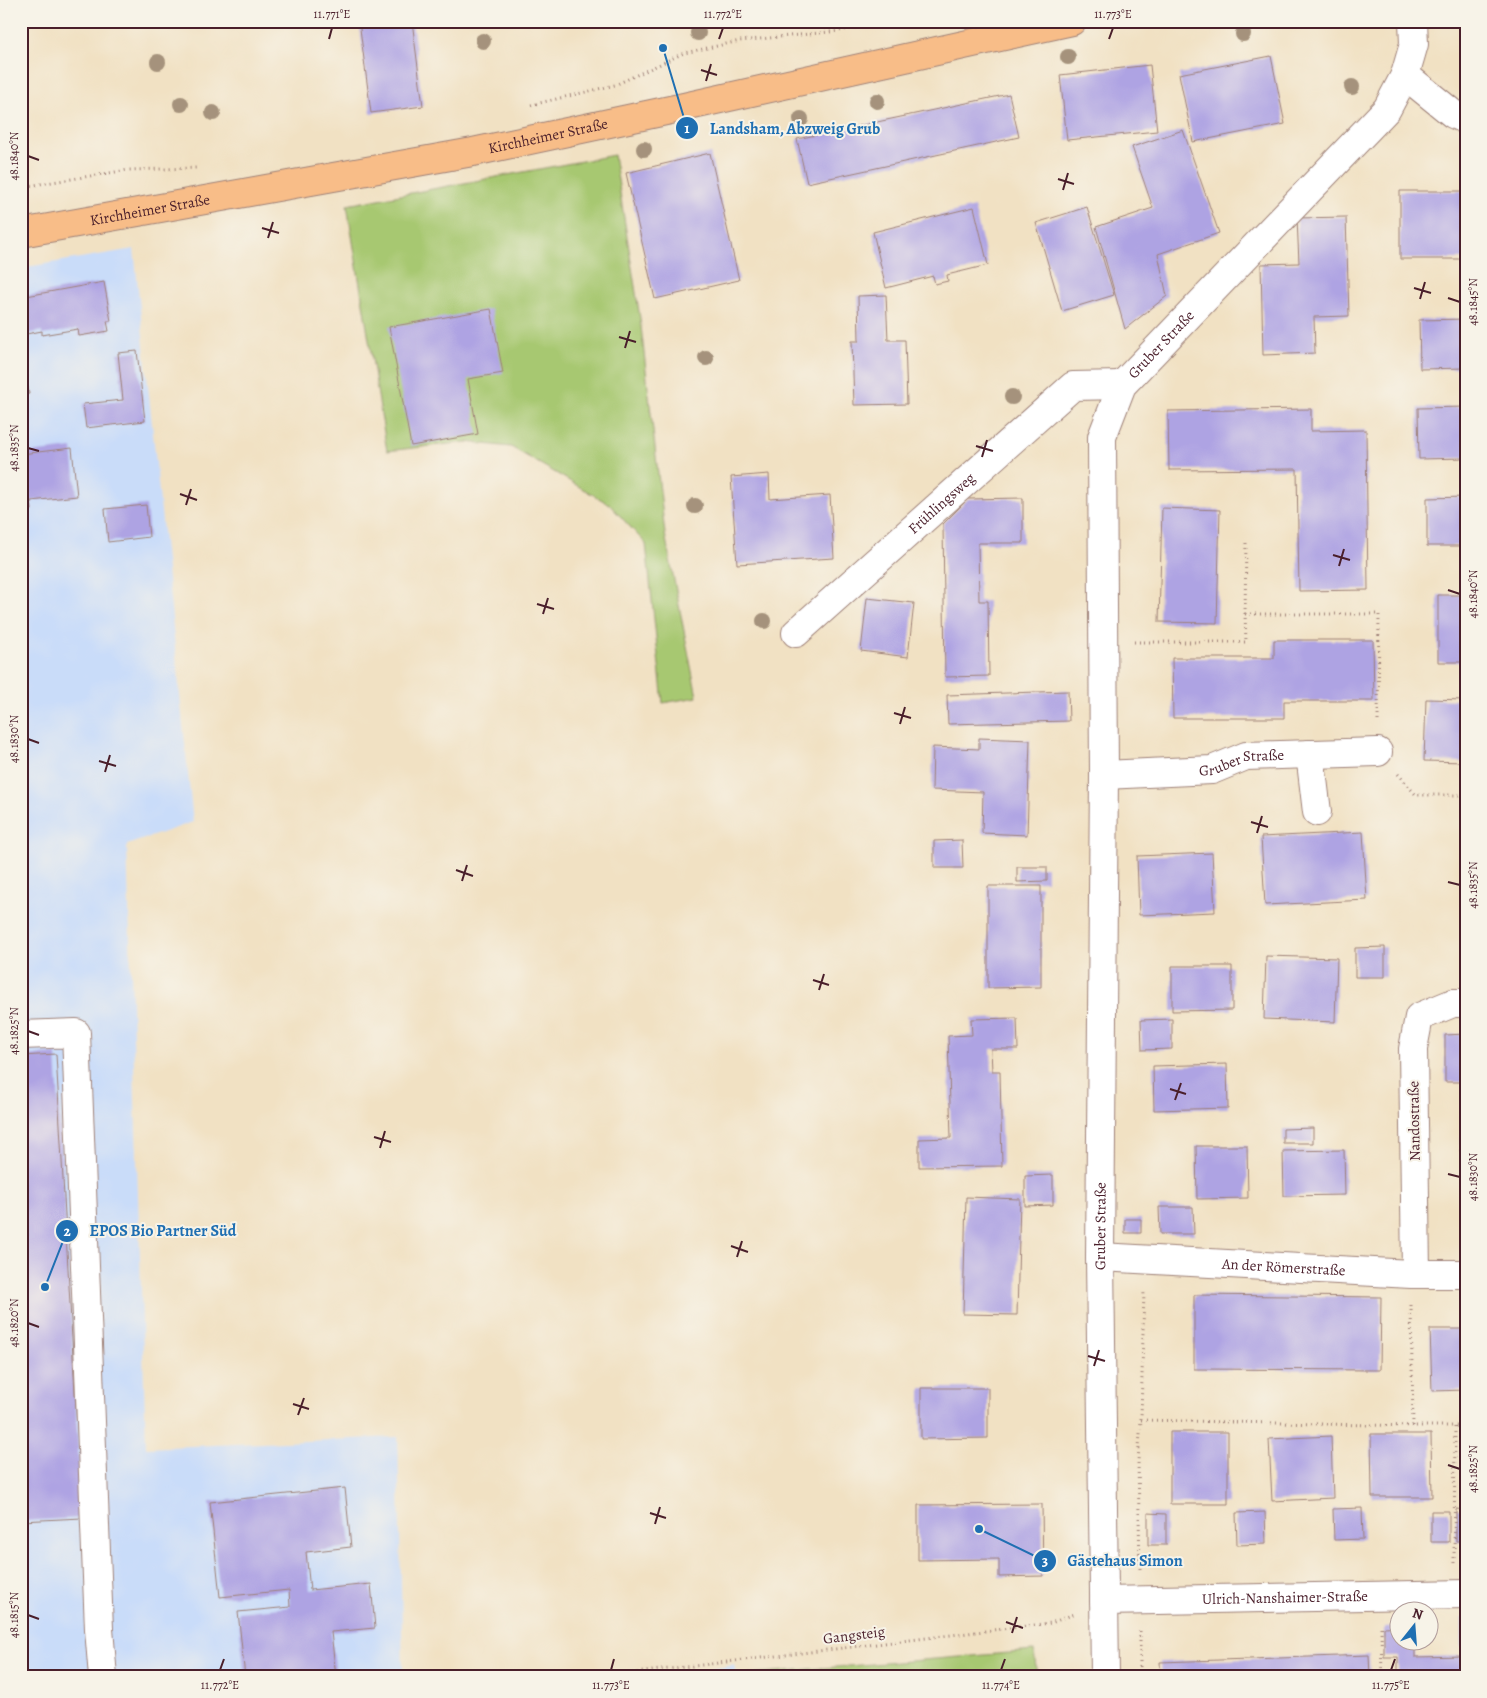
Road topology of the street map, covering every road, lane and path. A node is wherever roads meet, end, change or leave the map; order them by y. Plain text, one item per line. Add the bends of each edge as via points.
1 (888, 21) edge
2 (1413, 21) edge
3 (1060, 23) edge
4 (1405, 75) junction
5 (522, 107) dead end
6 (1466, 120) edge
7 (201, 167) dead end
8 (21, 187) edge
9 (21, 233) edge
10 (1122, 386) junction
11 (1246, 541) dead end
12 (1246, 614) junction
13 (796, 633) dead end
14 (1104, 642) junction
15 (1378, 752) junction
16 (1310, 754) junction
17 (1104, 775) junction
18 (1466, 795) edge
19 (1317, 812) dead end
20 (1466, 1003) edge
21 (21, 1035) edge
22 (1100, 1257) junction
23 (1144, 1260) junction
24 (1414, 1274) junction
25 (1466, 1274) edge
26 (1141, 1420) junction
27 (1413, 1426) junction
28 (1455, 1426) junction
29 (1466, 1426) edge
30 (1460, 1594) edge
31 (1380, 1596) junction
32 (1140, 1601) junction
33 (1104, 1602) junction
34 (102, 1677) edge
35 (602, 1677) edge
36 (1105, 1677) edge
37 (1140, 1677) edge
38 (1382, 1677) edge

1 - 5 path via 838,32 740,41 684,53 615,85
2 - 4 street, Gruber Straße via 1414,44
3 - 9 main road, Kirchheimer Straße via 473,152
4 - 6 street via 1453,114
4 - 10 street, Gruber Straße via 1387,109
7 - 8 path via 128,170
10 - 13 street, Frühlingsweg via 1074,386
10 - 14 street, Gruber Straße via 1102,437
11 - 12 path
12 - 14 path via 1246,642
12 - 15 path via 1379,614
14 - 17 street, Gruber Straße
15 - 16 street, Gruber Straße
15 - 18 path via 1416,794
16 - 17 street, Gruber Straße via 1246,756 1212,770
16 - 19 street
17 - 22 street, Gruber Straße
20 - 24 street, Nandostraße via 1453,1003 1419,1017 1413,1049
21 - 34 street via 76,1033
22 - 23 street, An der Römerstraße
22 - 33 street, Gruber Straße
23 - 24 street, An der Römerstraße
23 - 26 path
24 - 25 street, An der Römerstraße
24 - 27 path
26 - 27 path
26 - 32 path via 1138,1461
27 - 28 path
28 - 29 path
28 - 30 path
30 - 31 street, Ulrich-Nanshaimer-Straße
31 - 32 street, Ulrich-Nanshaimer-Straße
31 - 38 path
32 - 33 street, Ulrich-Nanshaimer-Straße
32 - 37 path
33 - 35 path, Gangsteig via 1051,1623
33 - 36 street, Gruber Straße

